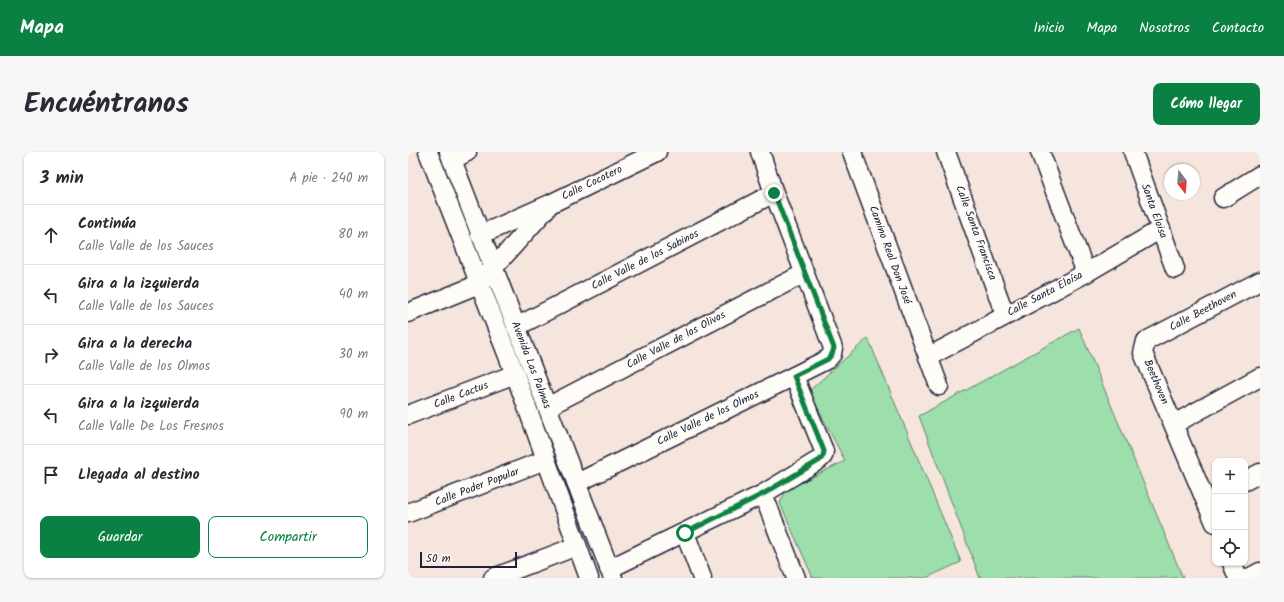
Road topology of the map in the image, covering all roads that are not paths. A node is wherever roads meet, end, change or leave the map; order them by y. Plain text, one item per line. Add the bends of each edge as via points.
1 (428, 152) edge
2 (656, 152) edge
3 (760, 152) edge
4 (852, 152) edge
5 (946, 152) edge
6 (1040, 152) edge
7 (1133, 152) edge
8 (456, 155) edge
9 (1260, 175) edge
10 (774, 193) junction
11 (1223, 198) dead end
12 (550, 204) junction
13 (1161, 229) junction
14 (480, 235) junction
15 (493, 269) junction
16 (1175, 269) dead end
17 (805, 273) junction
18 (1086, 273) junction
19 (1260, 281) edge
20 (479, 284) junction
21 (408, 313) edge
22 (1005, 315) junction
23 (516, 326) junction
24 (1146, 341) joint
25 (928, 357) junction
26 (514, 374) junction
27 (794, 376) junction
28 (1260, 377) edge
29 (939, 386) dead end
30 (547, 407) junction
31 (408, 415) edge
32 (1174, 424) junction
33 (545, 460) junction
34 (1260, 473) edge
35 (1248, 479) edge
36 (577, 483) junction
37 (763, 494) junction
38 (1211, 500) edge
39 (408, 513) edge
40 (685, 533) junction
41 (577, 546) junction
42 (1233, 566) edge
43 (1260, 572) edge
44 (611, 574) edge
45 (493, 578) edge
46 (589, 578) edge
47 (702, 578) edge
48 (796, 578) edge
49 (1238, 578) edge
50 (1249, 578) edge

1 - 20 street, Avenida Las Palmas
2 - 12 street, Calle Cocotero
3 - 10 street
4 - 25 street, Camino Real Don José
5 - 22 street, Calle Santa Francisca
6 - 18 street
7 - 13 street, Santa Eloisa
8 - 14 street, Avenida Las Palmas
9 - 11 street
10 - 17 street
10 - 23 street, Calle Valle de los Sabinos
12 - 14 street, Calle Cocotero
12 - 15 street, Calle Cocotero
13 - 16 street, Santa Eloisa
13 - 18 street, Calle Santa Eloísa
14 - 15 street, Avenida Las Palmas
15 - 20 street, Calle Cocotero
15 - 23 street, Avenida Las Palmas
17 - 27 street, Calle Valle de los Olmos via 834,348 828,359
17 - 30 street, Calle Valle de los Olivos
18 - 22 street, Calle Santa Eloísa
19 - 24 street, Calle Beethoven
20 - 21 street
20 - 26 street, Avenida Las Palmas
22 - 25 street, Calle Santa Eloísa
23 - 30 street, Avenida Las Palmas
24 - 32 street, Beethoven via 1143,353
25 - 29 street, Camino Real Don José
26 - 31 street, Calle Cactus
26 - 33 street, Avenida Las Palmas
27 - 36 street, Calle Valle de los Olmos
27 - 37 street via 824,451 823,456
28 - 32 street
30 - 36 street, Avenida Las Palmas
32 - 38 street, Beethoven
33 - 39 street, Calle Poder Popular
33 - 41 street, Avenida Las Palmas
34 - 35 street
36 - 44 street, Avenida Las Palmas
37 - 40 street
37 - 48 street
40 - 44 street
40 - 47 street
41 - 45 street
41 - 46 street, Avenida Las Palmas
42 - 49 street
43 - 50 street

